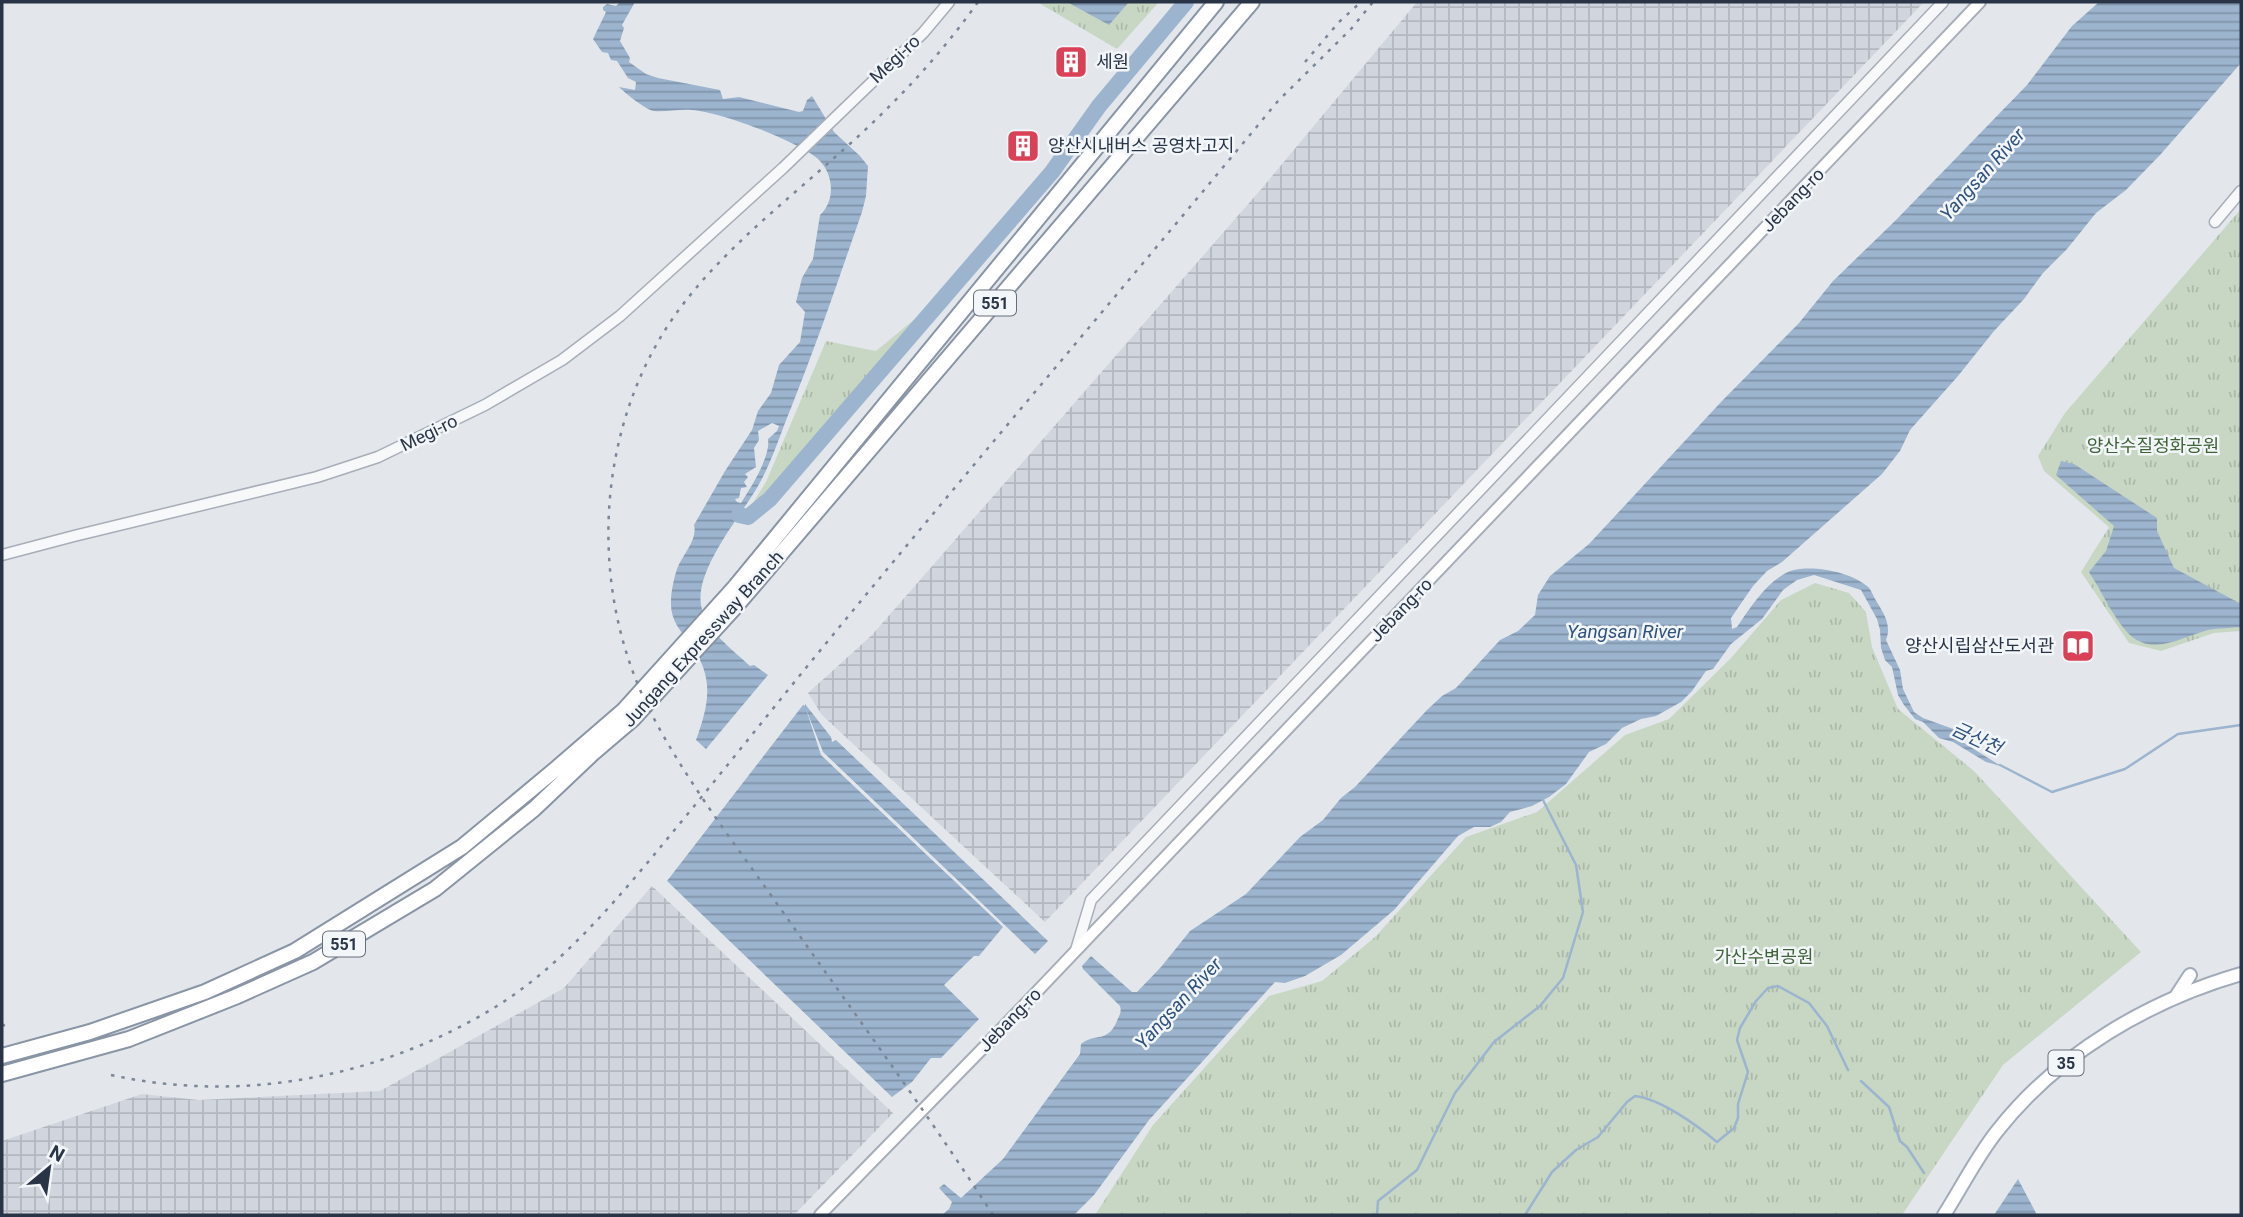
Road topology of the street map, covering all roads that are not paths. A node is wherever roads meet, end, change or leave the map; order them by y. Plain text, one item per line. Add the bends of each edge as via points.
1 (949, 2) edge
2 (1206, 2) edge
3 (1216, 2) edge
4 (1252, 2) edge
5 (1943, 2) edge
6 (1980, 2) edge
7 (1113, 125) junction
8 (2241, 191) edge
9 (2215, 222) dead end
10 (2, 555) edge
11 (629, 714) junction
12 (1076, 950) junction
13 (2241, 974) edge
14 (2190, 975) dead end
15 (2166, 1003) junction
16 (2, 1056) edge
17 (2, 1074) edge
18 (820, 1215) edge
19 (1944, 1215) edge

1 - 10 street, Megi-ro via 923,33 783,167 620,316 562,360 485,405 378,457 317,477
2 - 7 highway via 1126,98
3 - 7 highway, Jungang Expressway Branch / 551
4 - 11 highway, Jungang Expressway Branch / 551 via 737,605
5 - 12 street via 1091,900
6 - 12 main road, Jebang-ro
7 - 11 highway, Jungang Expressway Branch / 551
8 - 9 street
11 - 16 highway, Jungang Expressway Branch / 551 via 462,847 295,951 205,992 90,1032
11 - 17 highway, Jungang Expressway Branch / 551 via 534,809 435,888 313,962 129,1039
12 - 18 main road, Jebang-ro
13 - 15 main road, 35
14 - 15 main road via 2177,997
15 - 19 main road, 35 via 2100,1038 2047,1077 1996,1132

